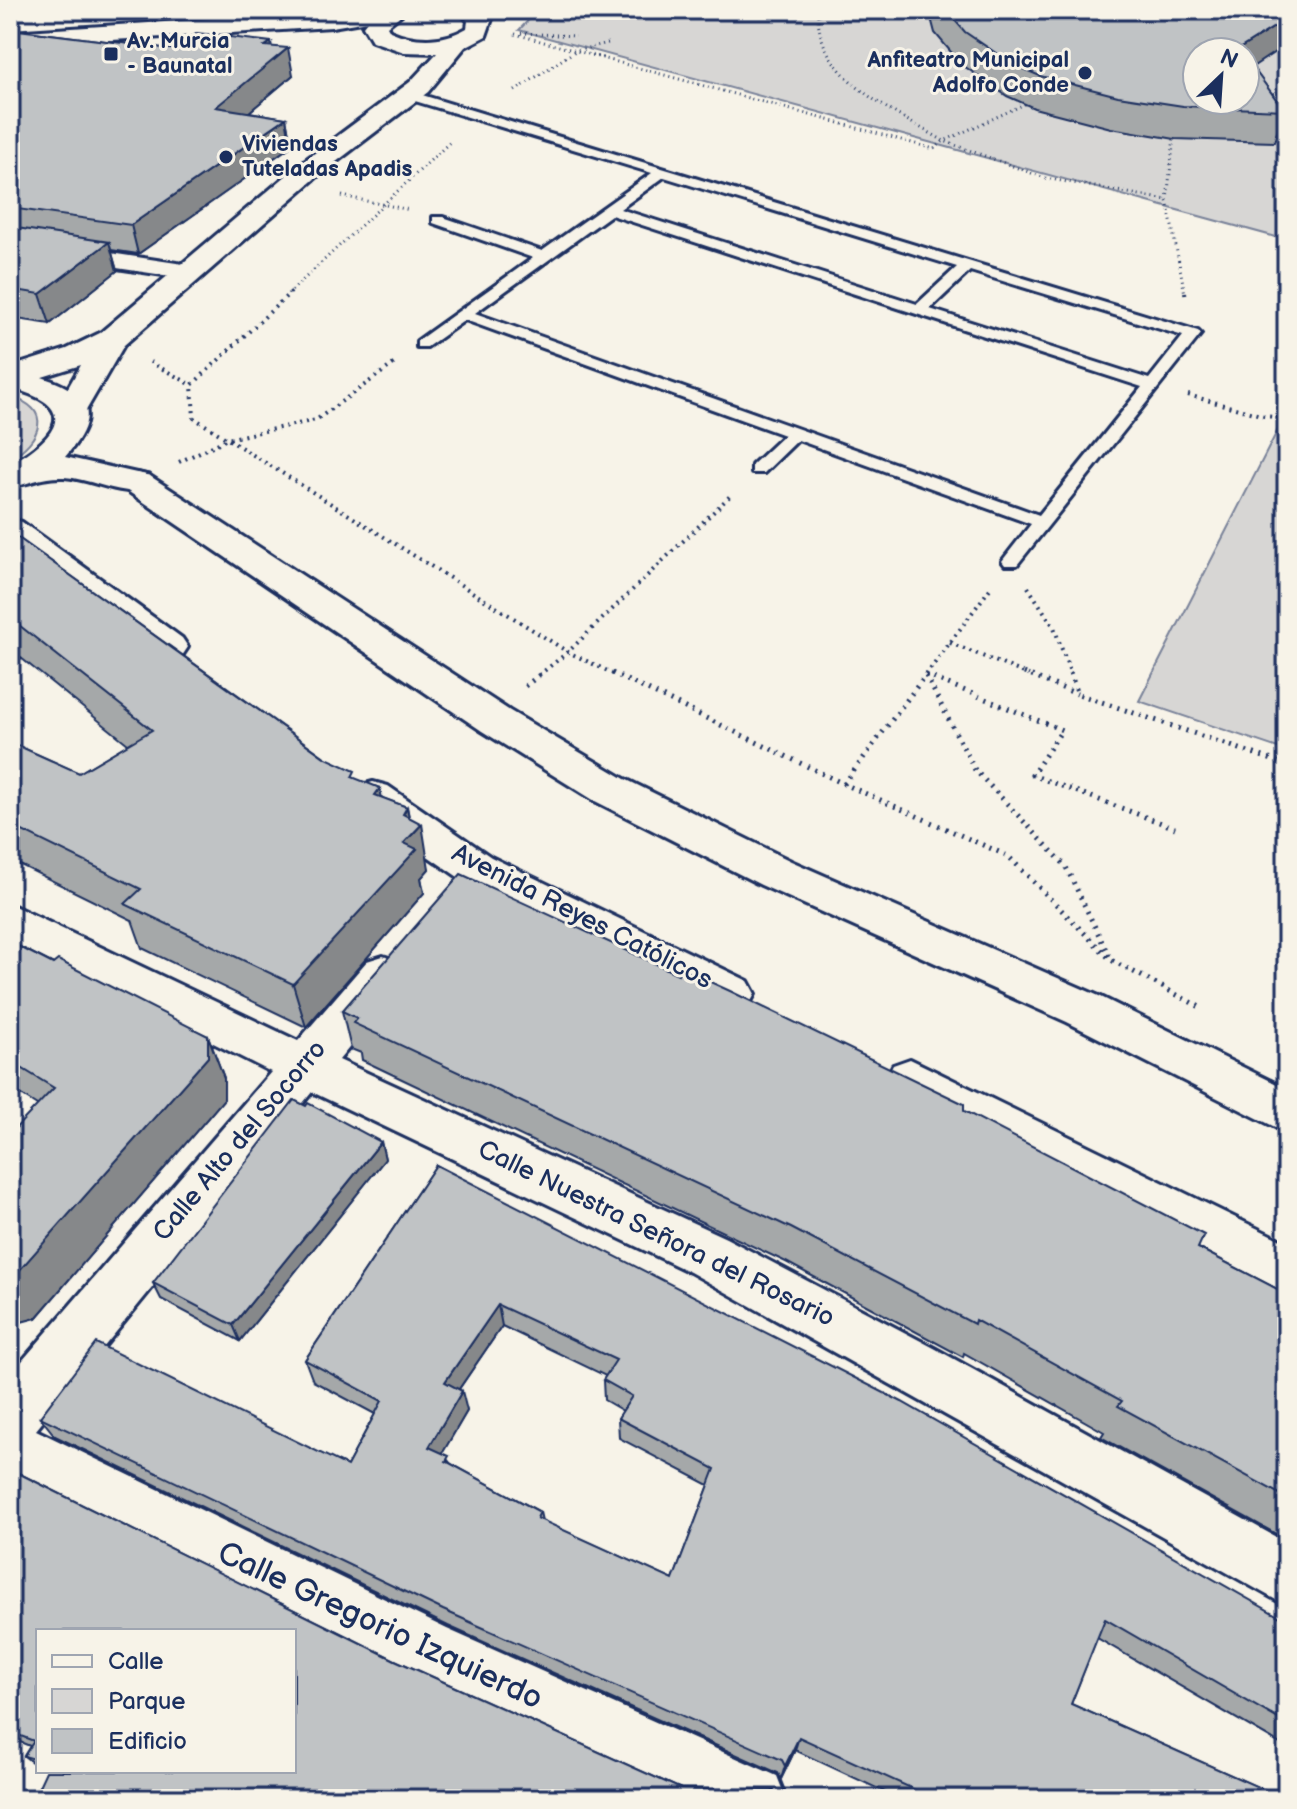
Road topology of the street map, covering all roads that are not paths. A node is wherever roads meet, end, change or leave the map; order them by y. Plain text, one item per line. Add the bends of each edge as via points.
1 (122, 10) edge
2 (392, 10) edge
3 (477, 12) edge
4 (102, 33) junction
5 (380, 36) junction
6 (10, 39) edge
7 (456, 42) junction
8 (408, 46) junction
9 (10, 57) edge
10 (409, 95) junction
11 (340, 145) junction
12 (662, 172) junction
13 (609, 210) junction
14 (438, 220) dead end
15 (10, 245) edge
16 (544, 257) junction
17 (967, 265) junction
18 (190, 272) junction
19 (920, 310) junction
20 (463, 314) junction
21 (111, 340) junction
22 (422, 344) road end
23 (10, 378) edge
24 (1152, 385) junction
25 (73, 416) junction
26 (796, 433) junction
27 (758, 469) dead end
28 (19, 473) edge
29 (138, 483) junction
30 (1043, 522) junction
31 (10, 530) edge
32 (1011, 561) road end
33 (201, 671) edge
34 (342, 774) edge
35 (476, 868) junction
36 (10, 921) edge
37 (766, 1010) edge
38 (876, 1062) edge
39 (304, 1066) junction
40 (1287, 1112) edge
41 (1287, 1269) edge
42 (10, 1420) edge
43 (10, 1447) edge
44 (1287, 1576) edge
45 (754, 1799) edge

1 - 4 street
2 - 4 street via 332,20
2 - 5 street via 375,26
3 - 7 street via 478,31
4 - 6 street
5 - 8 street
5 - 9 street
7 - 8 street
7 - 10 street via 450,55
8 - 11 street via 417,55
10 - 11 street
10 - 12 lane
11 - 18 street
12 - 13 lane
12 - 17 lane
13 - 16 lane
13 - 19 lane
14 - 16 lane
15 - 18 street
16 - 20 lane
17 - 19 lane
17 - 24 lane via 1193,334
18 - 21 street
19 - 24 lane
20 - 22 lane
20 - 26 lane
21 - 23 street
21 - 25 street
23 - 25 street via 59,393
24 - 30 lane
25 - 28 street via 48,455
25 - 29 street
26 - 27 lane
26 - 30 lane
28 - 29 street via 66,467
29 - 40 street via 496,721 610,790 776,873 1083,1009
30 - 32 lane
31 - 33 street
34 - 35 street, Avenida Reyes Católicos
35 - 37 street, Avenida Reyes Católicos
35 - 39 street, Calle Alto del Socorro
36 - 39 street, Calle Nuestra Señora del Rosario
38 - 41 street
39 - 42 street, Calle Alto del Socorro
39 - 44 street, Calle Nuestra Señora del Rosario via 708,1255
43 - 45 street, Calle Gregorio Izquierdo via 425,1651

